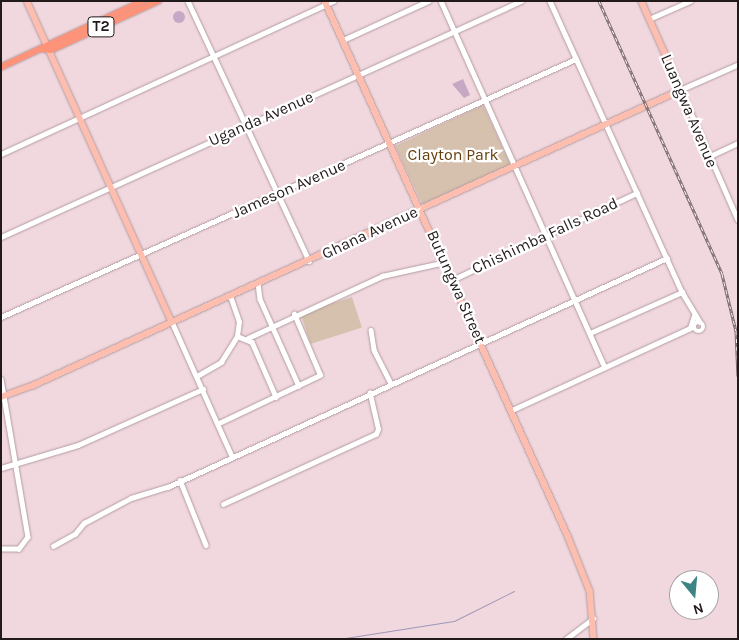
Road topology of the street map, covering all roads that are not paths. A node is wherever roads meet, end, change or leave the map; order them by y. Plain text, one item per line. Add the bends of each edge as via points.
1 (27, 1) edge
2 (143, 1) edge
3 (158, 1) edge
4 (188, 1) edge
5 (428, 1) edge
6 (441, 1) edge
7 (521, 1) edge
8 (550, 1) edge
9 (641, 1) edge
10 (690, 1) edge
11 (328, 2) edge
12 (649, 19) junction
13 (454, 31) junction
14 (343, 40) junction
15 (47, 48) junction
16 (213, 56) junction
17 (576, 59) junction
18 (738, 65) edge
19 (1, 67) edge
20 (359, 75) junction
21 (682, 90) junction
22 (485, 100) junction
23 (80, 117) junction
24 (606, 125) junction
25 (246, 126) junction
26 (392, 143) junction
27 (738, 143) edge
28 (1, 154) edge
29 (708, 157) junction
30 (515, 166) junction
31 (112, 187) junction
32 (637, 193) junction
33 (278, 194) junction
34 (421, 209) junction
35 (738, 220) edge
36 (546, 236) junction
37 (1, 237) edge
38 (142, 256) junction
39 (667, 258) junction
40 (309, 261) junction
41 (446, 262) junction
42 (454, 279) junction
43 (258, 283) junction
44 (682, 292) junction
45 (230, 296) junction
46 (575, 300) junction
47 (294, 314) junction
48 (1, 317) edge
49 (694, 319) junction
50 (172, 322) junction
51 (700, 322) junction
52 (271, 324) junction
53 (693, 328) junction
54 (371, 330) dead end
55 (590, 333) junction
56 (237, 336) junction
57 (248, 338) junction
58 (481, 343) junction
59 (605, 367) junction
60 (197, 376) junction
61 (1, 379) edge
62 (391, 383) junction
63 (298, 386) junction
64 (204, 389) junction
65 (370, 393) junction
66 (276, 396) junction
67 (2, 397) edge
68 (512, 410) junction
69 (219, 423) junction
70 (232, 456) junction
71 (15, 466) junction
72 (1, 468) edge
73 (180, 478) junction
74 (223, 504) dead end
75 (206, 545) dead end
76 (53, 546) dead end
77 (1, 549) edge
78 (594, 619) junction
79 (566, 639) edge
80 (594, 639) edge

1 - 15 main road
2 - 15 highway, T2
3 - 15 highway, T2
4 - 16 street
5 - 14 street
6 - 13 street
7 - 13 street, Uganda Avenue
8 - 17 street
9 - 12 main road, Luangwa Avenue
10 - 12 street
11 - 14 main road, Butungwa Street
11 - 16 street
12 - 21 main road, Luangwa Avenue
13 - 20 street, Uganda Avenue
13 - 22 street
14 - 20 main road, Butungwa Street
15 - 19 highway, T2
15 - 23 main road
16 - 23 street
16 - 25 street
17 - 22 street, Jameson Avenue
17 - 24 street
18 - 21 street, Ghana Avenue
20 - 25 street, Uganda Avenue
20 - 26 main road, Butungwa Street
21 - 24 main road, Ghana Avenue
21 - 29 street, Luangwa Avenue
22 - 26 street, Jameson Avenue
22 - 30 street
23 - 28 street
23 - 31 main road
24 - 30 main road, Ghana Avenue
24 - 32 street
25 - 31 street, Uganda Avenue
25 - 33 street
26 - 33 street, Jameson Avenue
26 - 34 main road, Butungwa Street
27 - 29 street
29 - 35 street, Luangwa Avenue
30 - 34 main road, Ghana Avenue
30 - 36 street
31 - 37 street, Uganda Avenue
31 - 38 main road
32 - 36 street, Chishimba Falls Road
32 - 39 street
33 - 38 street, Jameson Avenue
33 - 40 street
34 - 40 main road, Ghana Avenue
34 - 41 main road, Butungwa Street
36 - 42 street, Chishimba Falls Road
36 - 46 street
38 - 48 street, Jameson Avenue
38 - 50 main road
39 - 44 street
39 - 46 street
40 - 43 main road, Ghana Avenue
41 - 42 main road, Butungwa Street
41 - 47 street via 382,276
42 - 58 main road, Butungwa Street
43 - 45 main road, Ghana Avenue
43 - 52 street via 260,299
44 - 49 street
44 - 55 street
45 - 50 main road, Ghana Avenue
45 - 56 street via 239,322
46 - 55 street
46 - 58 street
47 - 52 street
47 - 63 street via 320,374
49 - 51 street
49 - 53 street
50 - 60 street
50 - 67 main road, Ghana Avenue
51 - 53 street
51 - 53 street via 704,329
52 - 57 street
52 - 63 street
53 - 59 street
54 - 62 street via 374,350
55 - 59 street
56 - 57 street
56 - 60 street via 221,362
57 - 66 street
58 - 62 street
58 - 68 main road, Butungwa Street
59 - 68 street
60 - 64 street
61 - 67 street
62 - 65 street
63 - 66 street
64 - 69 street
64 - 71 street via 78,445
65 - 70 street
65 - 74 street via 378,428 376,434
66 - 69 street
67 - 71 street
68 - 78 main road, Butungwa Street via 585,576
69 - 70 street
70 - 73 street
71 - 72 street
71 - 77 street via 28,537 18,549
73 - 75 street via 184,498
73 - 76 street via 168,487 116,506
78 - 79 street
78 - 80 main road, Butungwa Street

